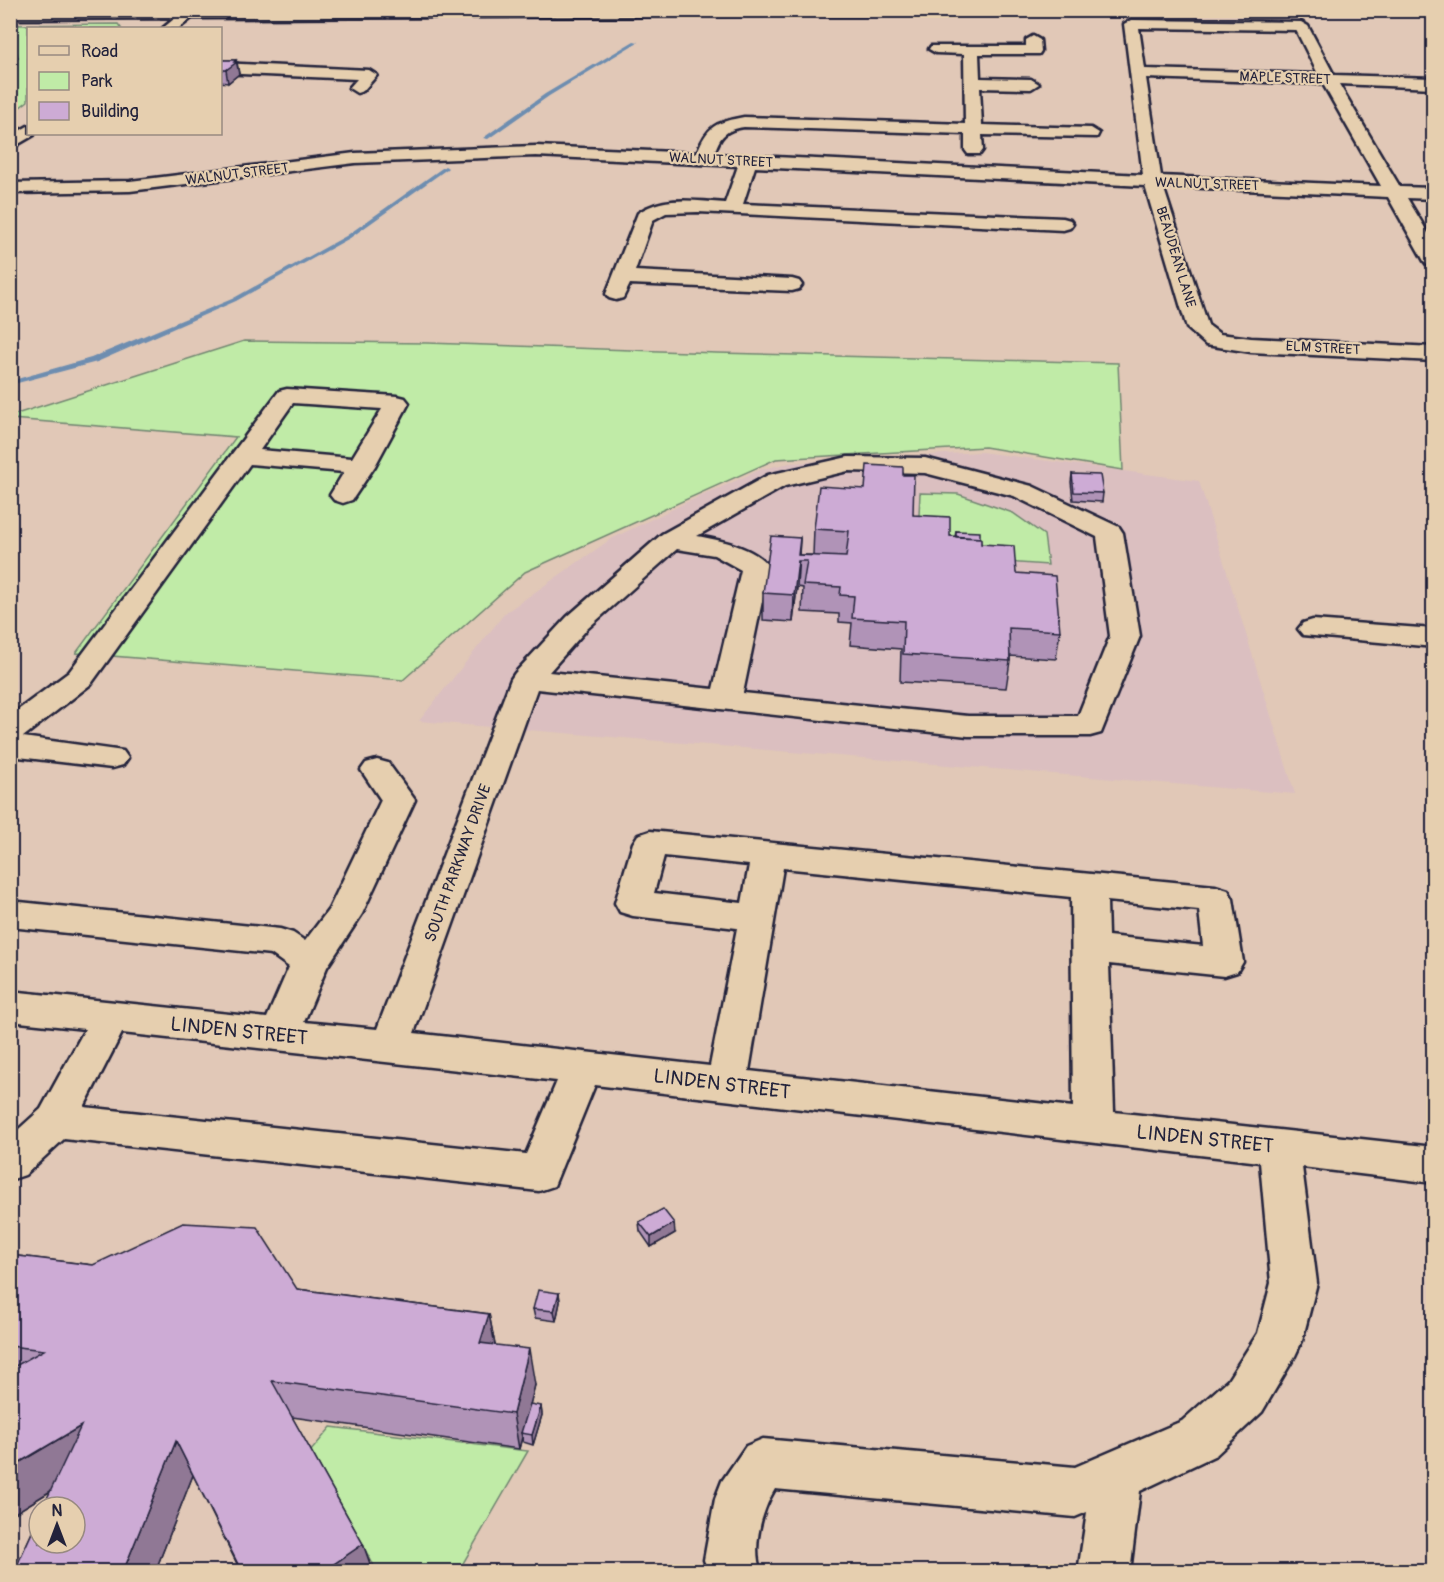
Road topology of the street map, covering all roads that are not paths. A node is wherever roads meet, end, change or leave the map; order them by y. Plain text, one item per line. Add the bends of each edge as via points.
1 (1099, 10) edge
2 (193, 12) edge
3 (116, 14) junction
4 (269, 14) junction
5 (10, 15) edge
6 (158, 27) edge
7 (171, 27) edge
8 (182, 27) edge
9 (1033, 40) dead end
10 (936, 49) dead end
11 (974, 66) junction
12 (222, 68) edge
13 (1137, 73) junction
14 (1328, 79) junction
15 (1434, 83) edge
16 (1031, 84) dead end
17 (357, 88) dead end
18 (973, 129) junction
19 (27, 132) edge
20 (1091, 134) dead end
21 (10, 144) edge
22 (704, 159) junction
23 (748, 162) junction
24 (974, 173) junction
25 (1153, 182) junction
26 (10, 188) edge
27 (1392, 192) junction
28 (1434, 194) edge
29 (732, 209) junction
30 (1063, 224) dead end
31 (1434, 261) edge
32 (792, 285) dead end
33 (1214, 340) joint
34 (1434, 354) edge
35 (243, 456) junction
36 (362, 466) junction
37 (343, 495) dead end
38 (671, 540) junction
39 (1313, 629) dead end
40 (1434, 638) edge
41 (526, 679) junction
42 (726, 700) junction
43 (10, 732) edge
44 (10, 746) edge
45 (112, 758) dead end
46 (377, 770) dead end
47 (768, 855) junction
48 (1089, 886) junction
49 (10, 914) edge
50 (757, 918) junction
51 (1090, 948) junction
52 (310, 963) junction
53 (10, 1006) edge
54 (111, 1017) junction
55 (279, 1036) junction
56 (390, 1046) junction
57 (582, 1068) junction
58 (727, 1085) junction
59 (56, 1121) junction
60 (1094, 1126) junction
61 (1279, 1147) junction
62 (10, 1163) edge
63 (1434, 1165) edge
64 (1117, 1476) junction
65 (735, 1572) edge
66 (1104, 1572) edge

1 - 4 main road
2 - 3 main road
2 - 4 main road
2 - 7 main road
3 - 5 main road
3 - 6 main road
4 - 8 main road
9 - 11 main road via 1034,51
10 - 11 main road
11 - 16 main road
11 - 18 main road
12 - 17 main road via 369,75
13 - 14 main road, MAPLE STREET
13 - 14 main road, BEAUDEAN LANE via 1131,24 1301,26
13 - 25 main road, BEAUDEAN LANE
14 - 15 main road, MAPLE STREET
14 - 27 main road
18 - 20 main road
18 - 22 main road via 744,122 722,125 712,132
18 - 24 main road
19 - 21 main road
22 - 23 main road, WALNUT STREET
22 - 26 main road, WALNUT STREET via 536,151 433,153 355,158 130,186
23 - 24 main road, WALNUT STREET
23 - 29 main road
24 - 25 main road, WALNUT STREET
25 - 27 main road, WALNUT STREET
25 - 33 main road, BEAUDEAN LANE via 1197,328
27 - 28 main road, WALNUT STREET
27 - 31 main road
29 - 30 main road
29 - 32 main road via 677,206 652,210 645,217 619,285
33 - 34 main road, ELM STREET
35 - 36 main road
35 - 36 main road via 287,396 397,403
35 - 43 main road via 80,678
36 - 37 main road
38 - 41 main road via 577,623
38 - 42 main road via 721,548 755,567
38 - 42 main road via 777,480 848,464 925,466 1023,491 1110,533 1125,636 1090,726 968,726
39 - 40 main road
41 - 42 main road
41 - 56 main road, SOUTH PARKWAY DRIVE
44 - 45 main road
46 - 52 main road via 398,800 344,914
47 - 48 main road
47 - 50 main road
47 - 50 main road via 650,843 633,903
48 - 51 main road
48 - 51 main road via 1215,899 1224,962
49 - 52 main road via 280,942
50 - 58 main road
51 - 60 main road
52 - 55 main road
53 - 54 main road, LINDEN STREET
54 - 55 main road, LINDEN STREET
54 - 59 main road
55 - 56 main road, LINDEN STREET
56 - 57 main road, LINDEN STREET
57 - 58 main road, LINDEN STREET
57 - 59 main road via 539,1173
58 - 60 main road, LINDEN STREET
59 - 62 main road
60 - 61 main road, LINDEN STREET
61 - 63 main road, LINDEN STREET
61 - 64 main road via 1294,1282 1280,1341 1245,1396 1199,1438
64 - 65 main road via 1075,1492 763,1463 740,1499 730,1560
64 - 66 main road

